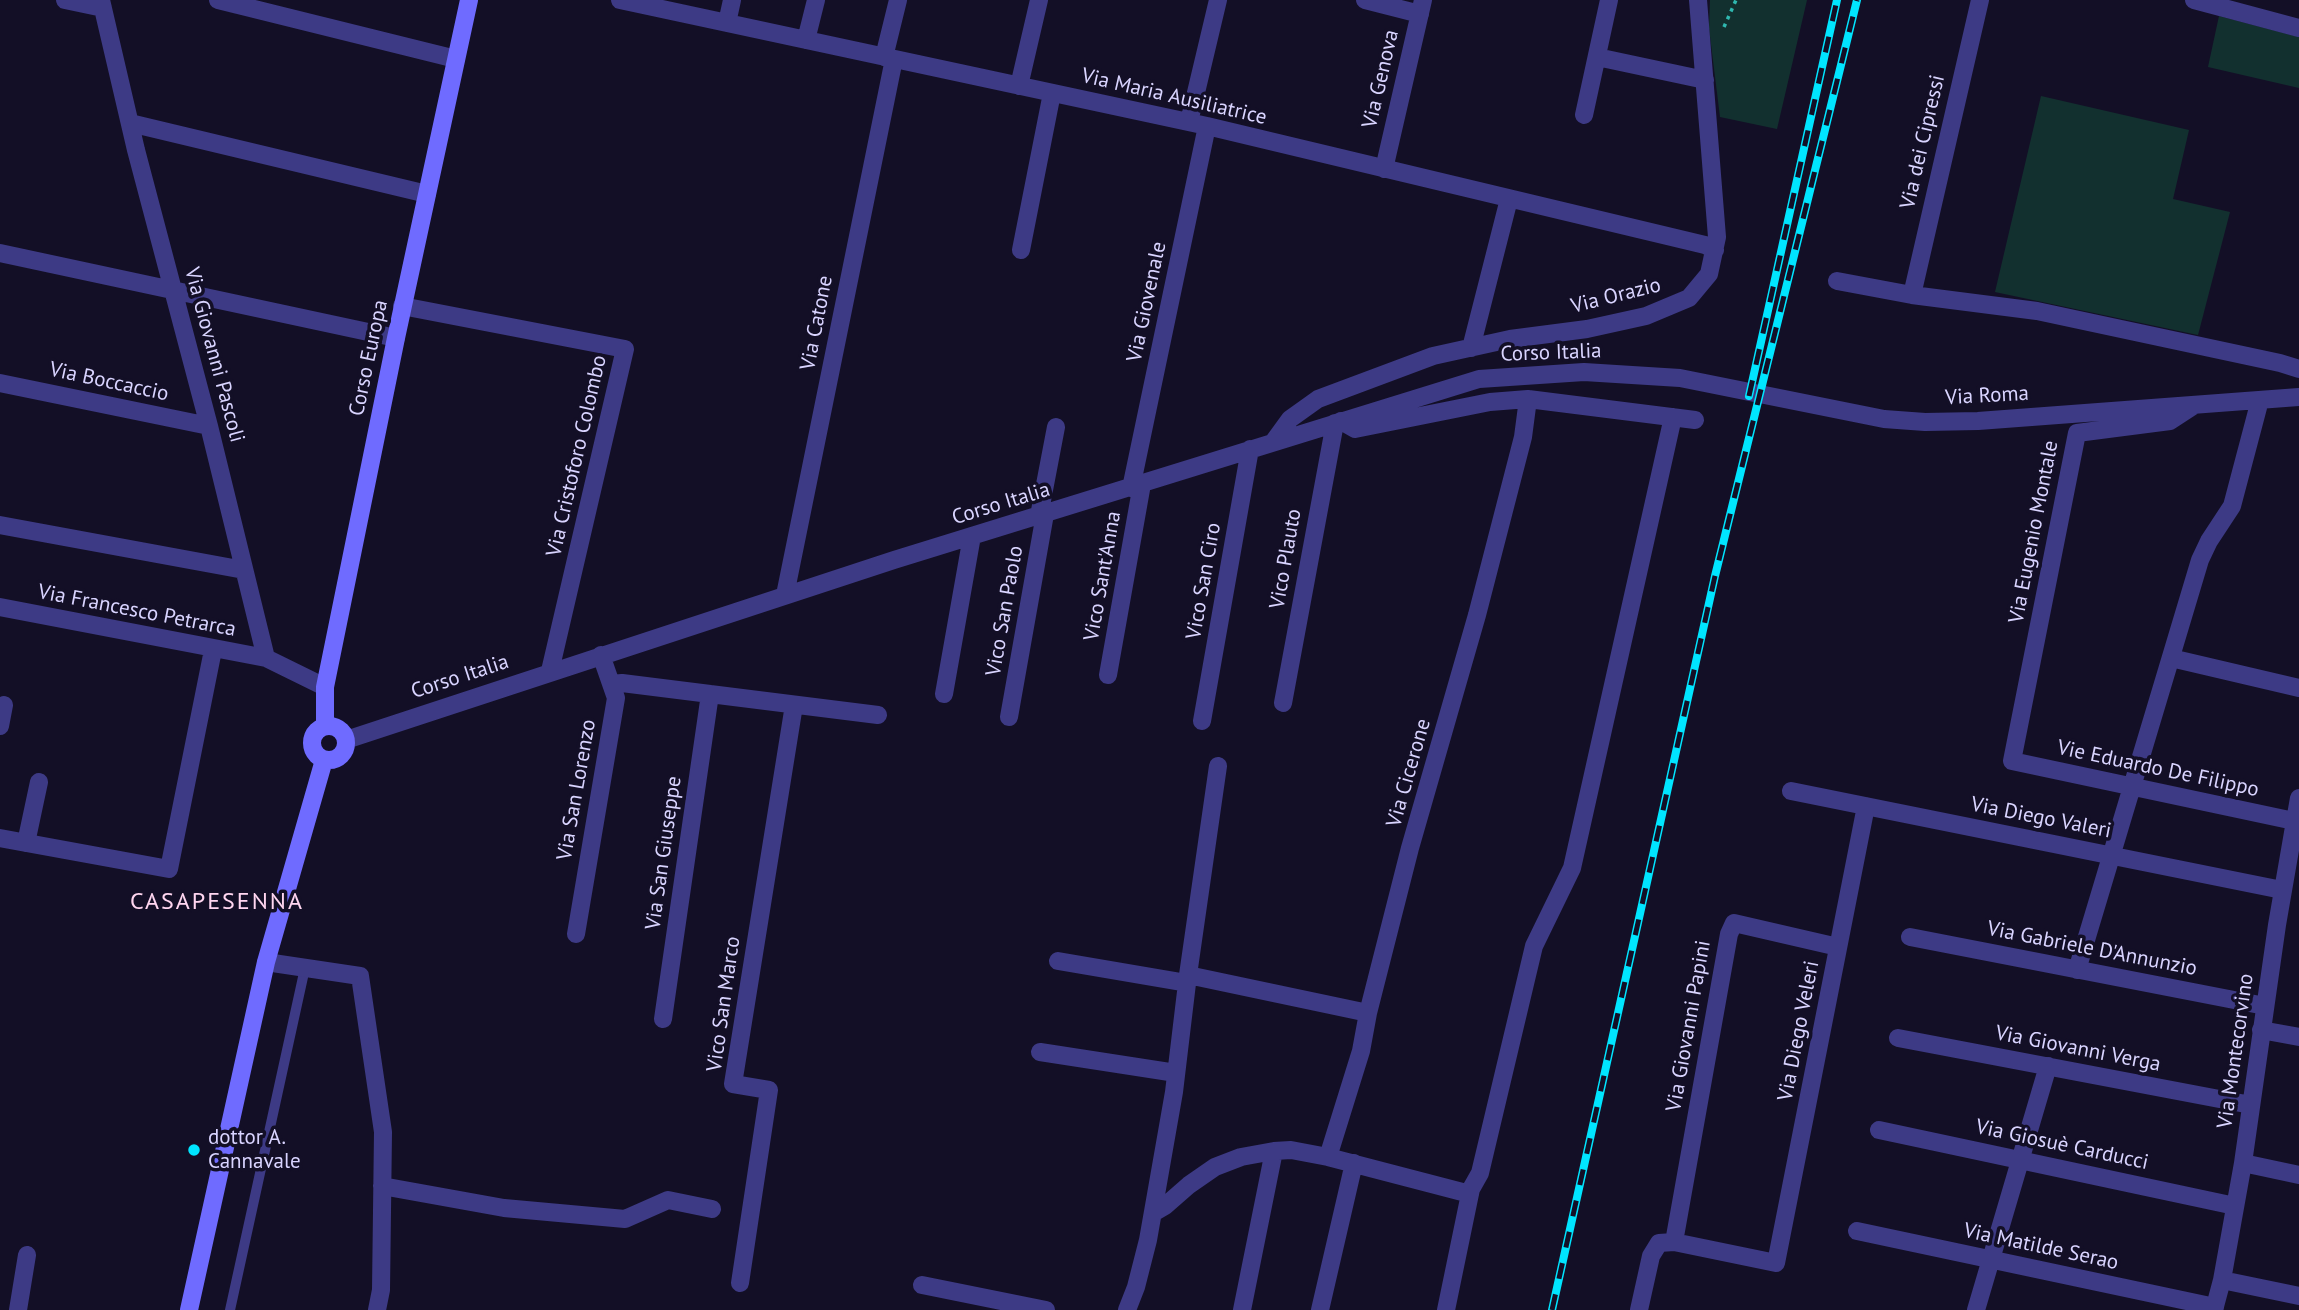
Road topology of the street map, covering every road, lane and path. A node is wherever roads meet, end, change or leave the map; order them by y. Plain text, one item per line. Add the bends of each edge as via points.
1 (65, 0) edge
2 (218, 0) edge
3 (469, 0) edge
4 (620, 0) edge
5 (732, 0) edge
6 (816, 0) edge
7 (898, 0) edge
8 (1039, 0) edge
9 (1218, 0) edge
10 (1365, 0) edge
11 (1609, 0) edge
12 (1698, 0) edge
13 (1736, 0) edge
14 (1980, 0) edge
15 (2193, 0) edge
16 (102, 4) edge
17 (1421, 7) edge
18 (727, 23) junction
19 (1724, 27) dead end
20 (2299, 28) edge
21 (806, 40) junction
22 (1597, 57) junction
23 (889, 58) junction
24 (456, 59) junction
25 (1705, 80) junction
26 (1020, 86) junction
27 (1052, 93) junction
28 (1584, 115) dead end
29 (1189, 122) junction
30 (130, 123) junction
31 (1207, 126) junction
32 (1384, 169) junction
33 (427, 194) junction
34 (1509, 199) junction
35 (1021, 250) dead end
36 (1715, 250) junction
37 (0, 253) edge
38 (1837, 281) dead end
39 (173, 289) junction
40 (1912, 295) junction
41 (402, 306) junction
42 (396, 338) junction
43 (1471, 348) junction
44 (2299, 369) edge
45 (1680, 378) joint
46 (0, 383) edge
47 (2299, 397) edge
48 (1528, 399) junction
49 (2260, 400) junction
50 (2195, 404) junction
51 (1673, 417) junction
52 (1695, 419) dead end
53 (1338, 422) junction
54 (209, 426) junction
55 (1056, 428) dead end
56 (1274, 441) junction
57 (1250, 449) junction
58 (1136, 486) junction
59 (1042, 515) junction
60 (0, 525) edge
61 (972, 536) junction
62 (244, 569) junction
63 (785, 595) junction
64 (0, 607) edge
65 (213, 650) junction
66 (601, 655) junction
67 (266, 658) junction
68 (2171, 658) junction
69 (551, 671) junction
70 (1108, 675) dead end
71 (611, 684) junction
72 (325, 687) junction
73 (2299, 688) edge
74 (710, 694) junction
75 (944, 694) dead end
76 (1283, 703) dead end
77 (4, 705) dead end
78 (794, 705) junction
79 (878, 715) dead end
80 (1009, 717) dead end
81 (1202, 721) dead end
82 (0, 726) edge
83 (325, 726) junction
84 (346, 740) junction
85 (324, 760) junction
86 (2012, 761) joint
87 (1219, 766) dead end
88 (39, 782) dead end
89 (2132, 787) junction
90 (1791, 791) dead end
91 (2299, 798) edge
92 (1866, 806) junction
93 (2294, 821) junction
94 (0, 838) edge
95 (26, 843) junction
96 (2113, 856) junction
97 (2288, 885) edge
98 (576, 934) dead end
99 (1910, 937) dead end
100 (1838, 947) junction
101 (1058, 961) dead end
102 (266, 962) junction
103 (305, 968) junction
104 (2077, 970) junction
105 (1187, 979) junction
106 (2265, 1006) junction
107 (1368, 1013) junction
108 (663, 1019) dead end
109 (2261, 1030) junction
110 (2299, 1037) edge
111 (1898, 1038) dead end
112 (1040, 1052) dead end
113 (2048, 1066) junction
114 (1176, 1073) junction
115 (2251, 1105) junction
116 (1879, 1129) dead end
117 (1274, 1151) junction
118 (1328, 1157) junction
119 (2020, 1160) junction
120 (1354, 1163) junction
121 (2243, 1163) junction
122 (2299, 1175) edge
123 (382, 1186) junction
124 (1470, 1194) junction
125 (2235, 1206) junction
126 (712, 1209) dead end
127 (1153, 1213) junction
128 (1857, 1231) dead end
129 (1666, 1243) junction
130 (27, 1255) dead end
131 (1990, 1259) junction
132 (2222, 1280) junction
133 (740, 1283) dead end
134 (922, 1285) dead end
135 (2299, 1296) edge
136 (2214, 1308) edge
137 (18, 1310) edge
138 (189, 1310) edge
139 (230, 1310) edge
140 (377, 1310) edge
141 (1046, 1310) edge
142 (1126, 1310) edge
143 (1242, 1310) edge
144 (1320, 1310) edge
145 (1446, 1310) edge
146 (1639, 1310) edge
147 (1976, 1310) edge

1 - 16 street
2 - 24 street
3 - 24 street, Corso Europa
4 - 18 street, Via Maria Ausiliatrice
5 - 18 street
6 - 21 street
7 - 23 street, Via Catone
8 - 26 street
9 - 29 street
10 - 17 street
11 - 22 street
12 - 25 street, Via Orazio
13 - 19 path
14 - 40 street, Via dei Cipressi
15 - 20 street
16 - 30 street, Via Giovanni Pascoli
17 - 32 street, Via Genova
18 - 21 street, Via Maria Ausiliatrice
21 - 23 street, Via Maria Ausiliatrice
22 - 25 street
22 - 28 street
23 - 26 street, Via Maria Ausiliatrice
23 - 63 street, Via Catone
24 - 33 street, Corso Europa
25 - 36 street, Via Orazio
26 - 27 street, Via Maria Ausiliatrice
27 - 29 street, Via Maria Ausiliatrice
27 - 35 street
29 - 31 street, Via Maria Ausiliatrice
30 - 33 street
30 - 39 street, Via Giovanni Pascoli
31 - 32 street, Via Maria Ausiliatrice
31 - 58 street, Via Giovenale
32 - 34 street, Via Maria Ausiliatrice
33 - 41 street, Corso Europa
34 - 36 street, Via Maria Ausiliatrice
34 - 43 street
36 - 43 street, Via Orazio via 1709,274 1689,299 1646,316
37 - 39 street
38 - 40 street
39 - 42 street
39 - 54 street, Via Giovanni Pascoli
40 - 44 street via 2038,311
41 - 42 street, Corso Europa
41 - 69 street, Via Cristoforo Colombo via 625,349
42 - 72 street, Corso Europa
43 - 56 street, Via Orazio via 1433,356 1318,400 1290,419
45 - 50 street, Via Roma via 1884,419 1925,422
45 - 53 street, Corso Italia via 1584,372 1479,379
46 - 54 street, Via Boccaccio
47 - 49 street, Via Roma
48 - 51 street
48 - 53 street via 1490,402 1355,429
48 - 107 street, Via Cicerone via 1523,437 1477,615
49 - 50 street, Via Roma
49 - 68 street via 2232,506 2200,560
50 - 86 street, Via Eugenio Montale via 2170,421 2077,433
51 - 52 street
51 - 124 street via 1572,868 1534,946 1480,1173
53 - 56 street, Corso Italia
53 - 76 street, Vico Plauto
54 - 62 street, Via Giovanni Pascoli
55 - 59 street, Vico San Paolo
56 - 57 street, Corso Italia
57 - 58 street, Corso Italia
57 - 81 street, Vico San Ciro
58 - 59 street, Corso Italia
58 - 70 street, Vico Sant'Anna
59 - 61 street, Corso Italia
59 - 80 street, Vico San Paolo
60 - 62 street
61 - 63 street, Corso Italia
61 - 75 street
62 - 67 street, Via Giovanni Pascoli
63 - 66 street, Corso Italia
64 - 65 street, Via Francesco Petrarca
65 - 67 street, Via Francesco Petrarca
65 - 95 street via 169,869
66 - 69 street, Corso Italia
66 - 71 street, Via San Lorenzo
67 - 72 street
68 - 73 street
68 - 89 street
69 - 84 street, Corso Italia
71 - 74 street
71 - 98 street, Via San Lorenzo via 616,698
72 - 83 street, Corso Europa
74 - 78 street
74 - 108 street, Via San Giuseppe
77 - 82 street
78 - 79 street
78 - 133 street, Vico San Marco via 733,1084 769,1090
83 - 84 street via 340,730
83 - 85 street via 311,743 315,754
84 - 85 street via 341,756
85 - 102 street
86 - 89 street, Vie Eduardo De Filippo
87 - 105 street
88 - 95 street
89 - 93 street, Vie Eduardo De Filippo
89 - 96 street
90 - 92 street, Via Diego Valeri
91 - 93 street, Via Montecorvino
92 - 96 street, Via Diego Valeri
92 - 100 street, Via Diego Veleri
93 - 97 street, Via Montecorvino
94 - 95 street
96 - 97 street, Via Diego Valeri
96 - 104 street
97 - 106 street, Via Montecorvino
99 - 104 street, Via Gabriele D'Annunzio
100 - 129 street, Via Giovanni Papini via 1734,923
100 - 129 street, Via Diego Veleri via 1776,1264
101 - 105 street
102 - 103 street
102 - 138 street
103 - 123 street via 360,976 383,1132
103 - 139 lane
104 - 106 street, Via Gabriele D'Annunzio
105 - 107 street
105 - 114 street
106 - 109 street, Via Montecorvino
107 - 118 street, Via Cicerone
109 - 110 street
109 - 115 street, Via Montecorvino
111 - 113 street, Via Giovanni Verga
112 - 114 street
113 - 115 street, Via Giovanni Verga
113 - 119 street
114 - 127 street
115 - 121 street, Via Montecorvino
116 - 119 street, Via Giosuè Carducci
117 - 118 street
117 - 127 street via 1215,1167
117 - 143 street
118 - 120 street
119 - 125 street, Via Giosuè Carducci
119 - 131 street
120 - 124 street
120 - 144 street
121 - 122 street
121 - 125 street, Via Montecorvino
123 - 126 street via 504,1208 625,1219 668,1200
123 - 140 street
124 - 145 street
125 - 132 street, Via Montecorvino
127 - 142 street
128 - 131 street, Via Matilde Serao
129 - 146 street via 1651,1256
130 - 137 street
131 - 136 street, Via Matilde Serao
131 - 147 street
132 - 135 street
132 - 136 street, Via Montecorvino
134 - 141 street

